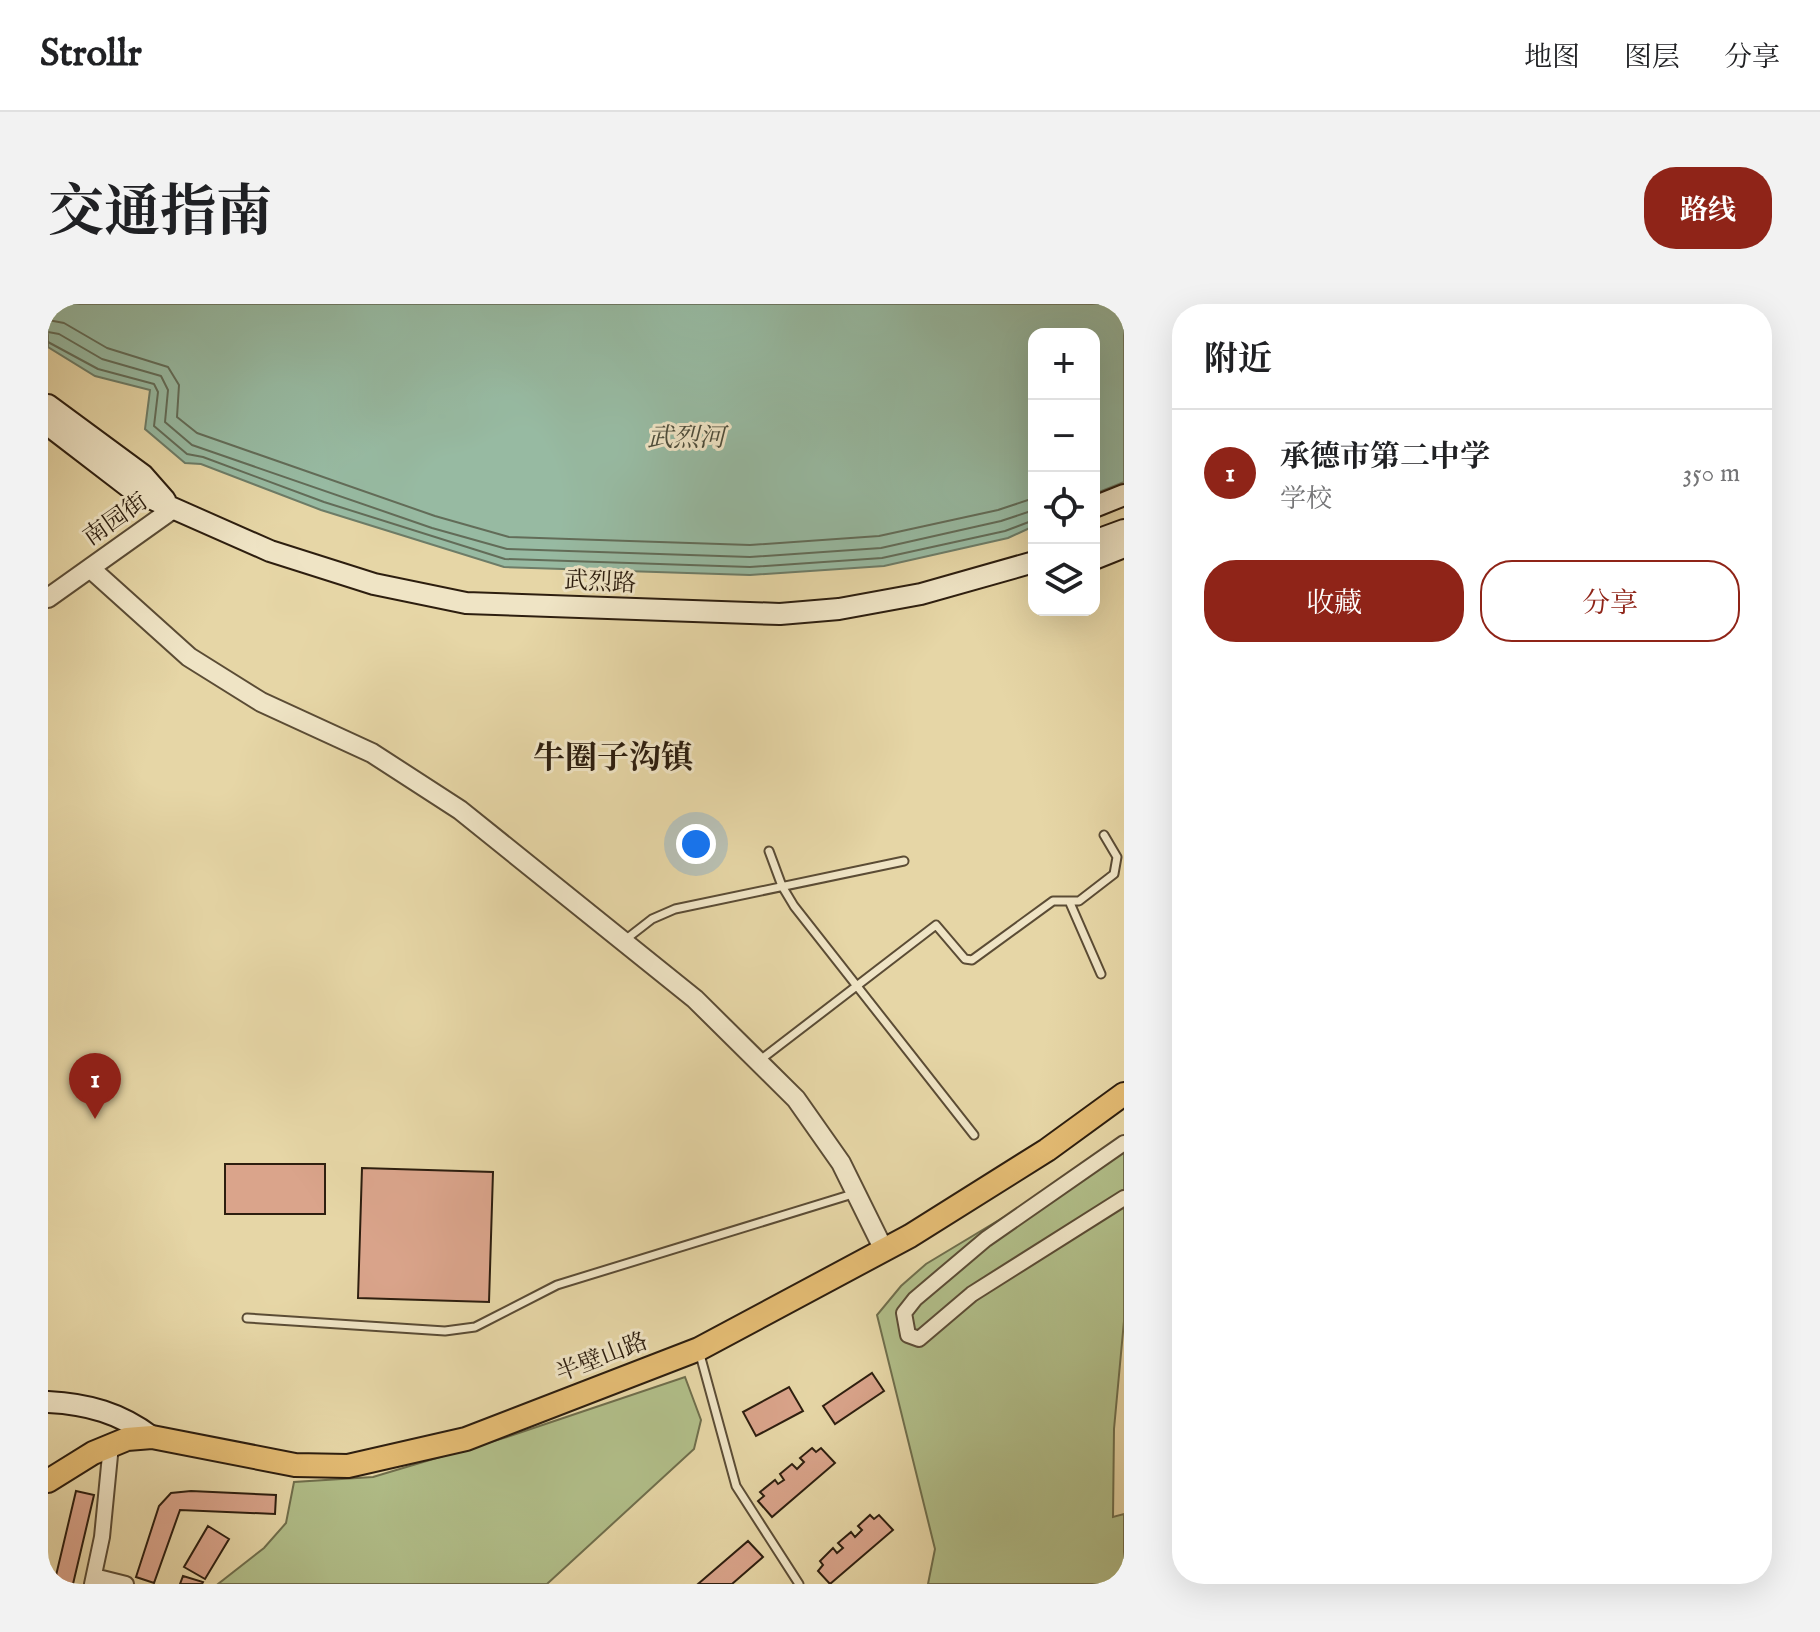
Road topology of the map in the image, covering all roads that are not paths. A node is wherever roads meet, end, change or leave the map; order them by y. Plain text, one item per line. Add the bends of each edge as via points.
1 (48, 405) edge
2 (48, 425) edge
3 (1124, 495) edge
4 (1100, 505) edge
5 (173, 509) junction
6 (1124, 530) edge
7 (1100, 539) edge
8 (1124, 547) edge
9 (1028, 552) edge
10 (1100, 557) edge
11 (1028, 564) edge
12 (90, 568) junction
13 (1028, 570) edge
14 (1001, 574) junction
15 (48, 598) edge
16 (1104, 835) dead end
17 (769, 851) dead end
18 (904, 861) dead end
19 (782, 886) junction
20 (1070, 903) junction
21 (623, 942) junction
22 (1101, 974) dead end
23 (857, 986) junction
24 (759, 1061) junction
25 (1124, 1094) edge
26 (974, 1135) dead end
27 (1124, 1143) edge
28 (856, 1193) junction
29 (1124, 1198) edge
30 (884, 1250) junction
31 (247, 1318) dead end
32 (699, 1349) junction
33 (48, 1402) edge
34 (152, 1437) junction
35 (111, 1445) junction
36 (48, 1481) edge
37 (93, 1580) edge
38 (126, 1584) edge
39 (799, 1584) edge

1 - 5 main road, 武烈路 via 143,475
2 - 5 main road, 武烈路 via 134,491
3 - 4 main road
5 - 12 street, 南园街
5 - 14 main road, 武烈路 via 270,551 374,584 466,603 780,614 839,609
6 - 7 main road
8 - 10 main road
9 - 14 main road
11 - 14 main road, 武烈路
12 - 15 street, 南园街
12 - 21 street via 189,657 261,702 372,753 460,810
13 - 14 main road
16 - 20 lane via 1117,857 1114,874
17 - 19 lane
18 - 19 lane
19 - 21 lane via 675,909
19 - 23 lane
20 - 22 lane
20 - 23 lane via 1053,901 972,960 965,959 936,925
21 - 24 street via 695,999
23 - 24 lane
23 - 26 lane
24 - 28 street via 796,1099
25 - 30 main road, 半壁山路 via 1047,1150
27 - 29 street via 986,1239 915,1299 904,1313 908,1335 919,1339 972,1294
28 - 30 street
28 - 31 lane via 557,1285 475,1327 445,1331
30 - 32 main road, 半壁山路
32 - 34 main road, 半壁山路 via 466,1439 348,1466 295,1465
32 - 39 lane via 736,1486
33 - 34 main road via 104,1410
34 - 35 main road, 半壁山路
35 - 36 main road, 半壁山路
35 - 37 street
37 - 38 street

